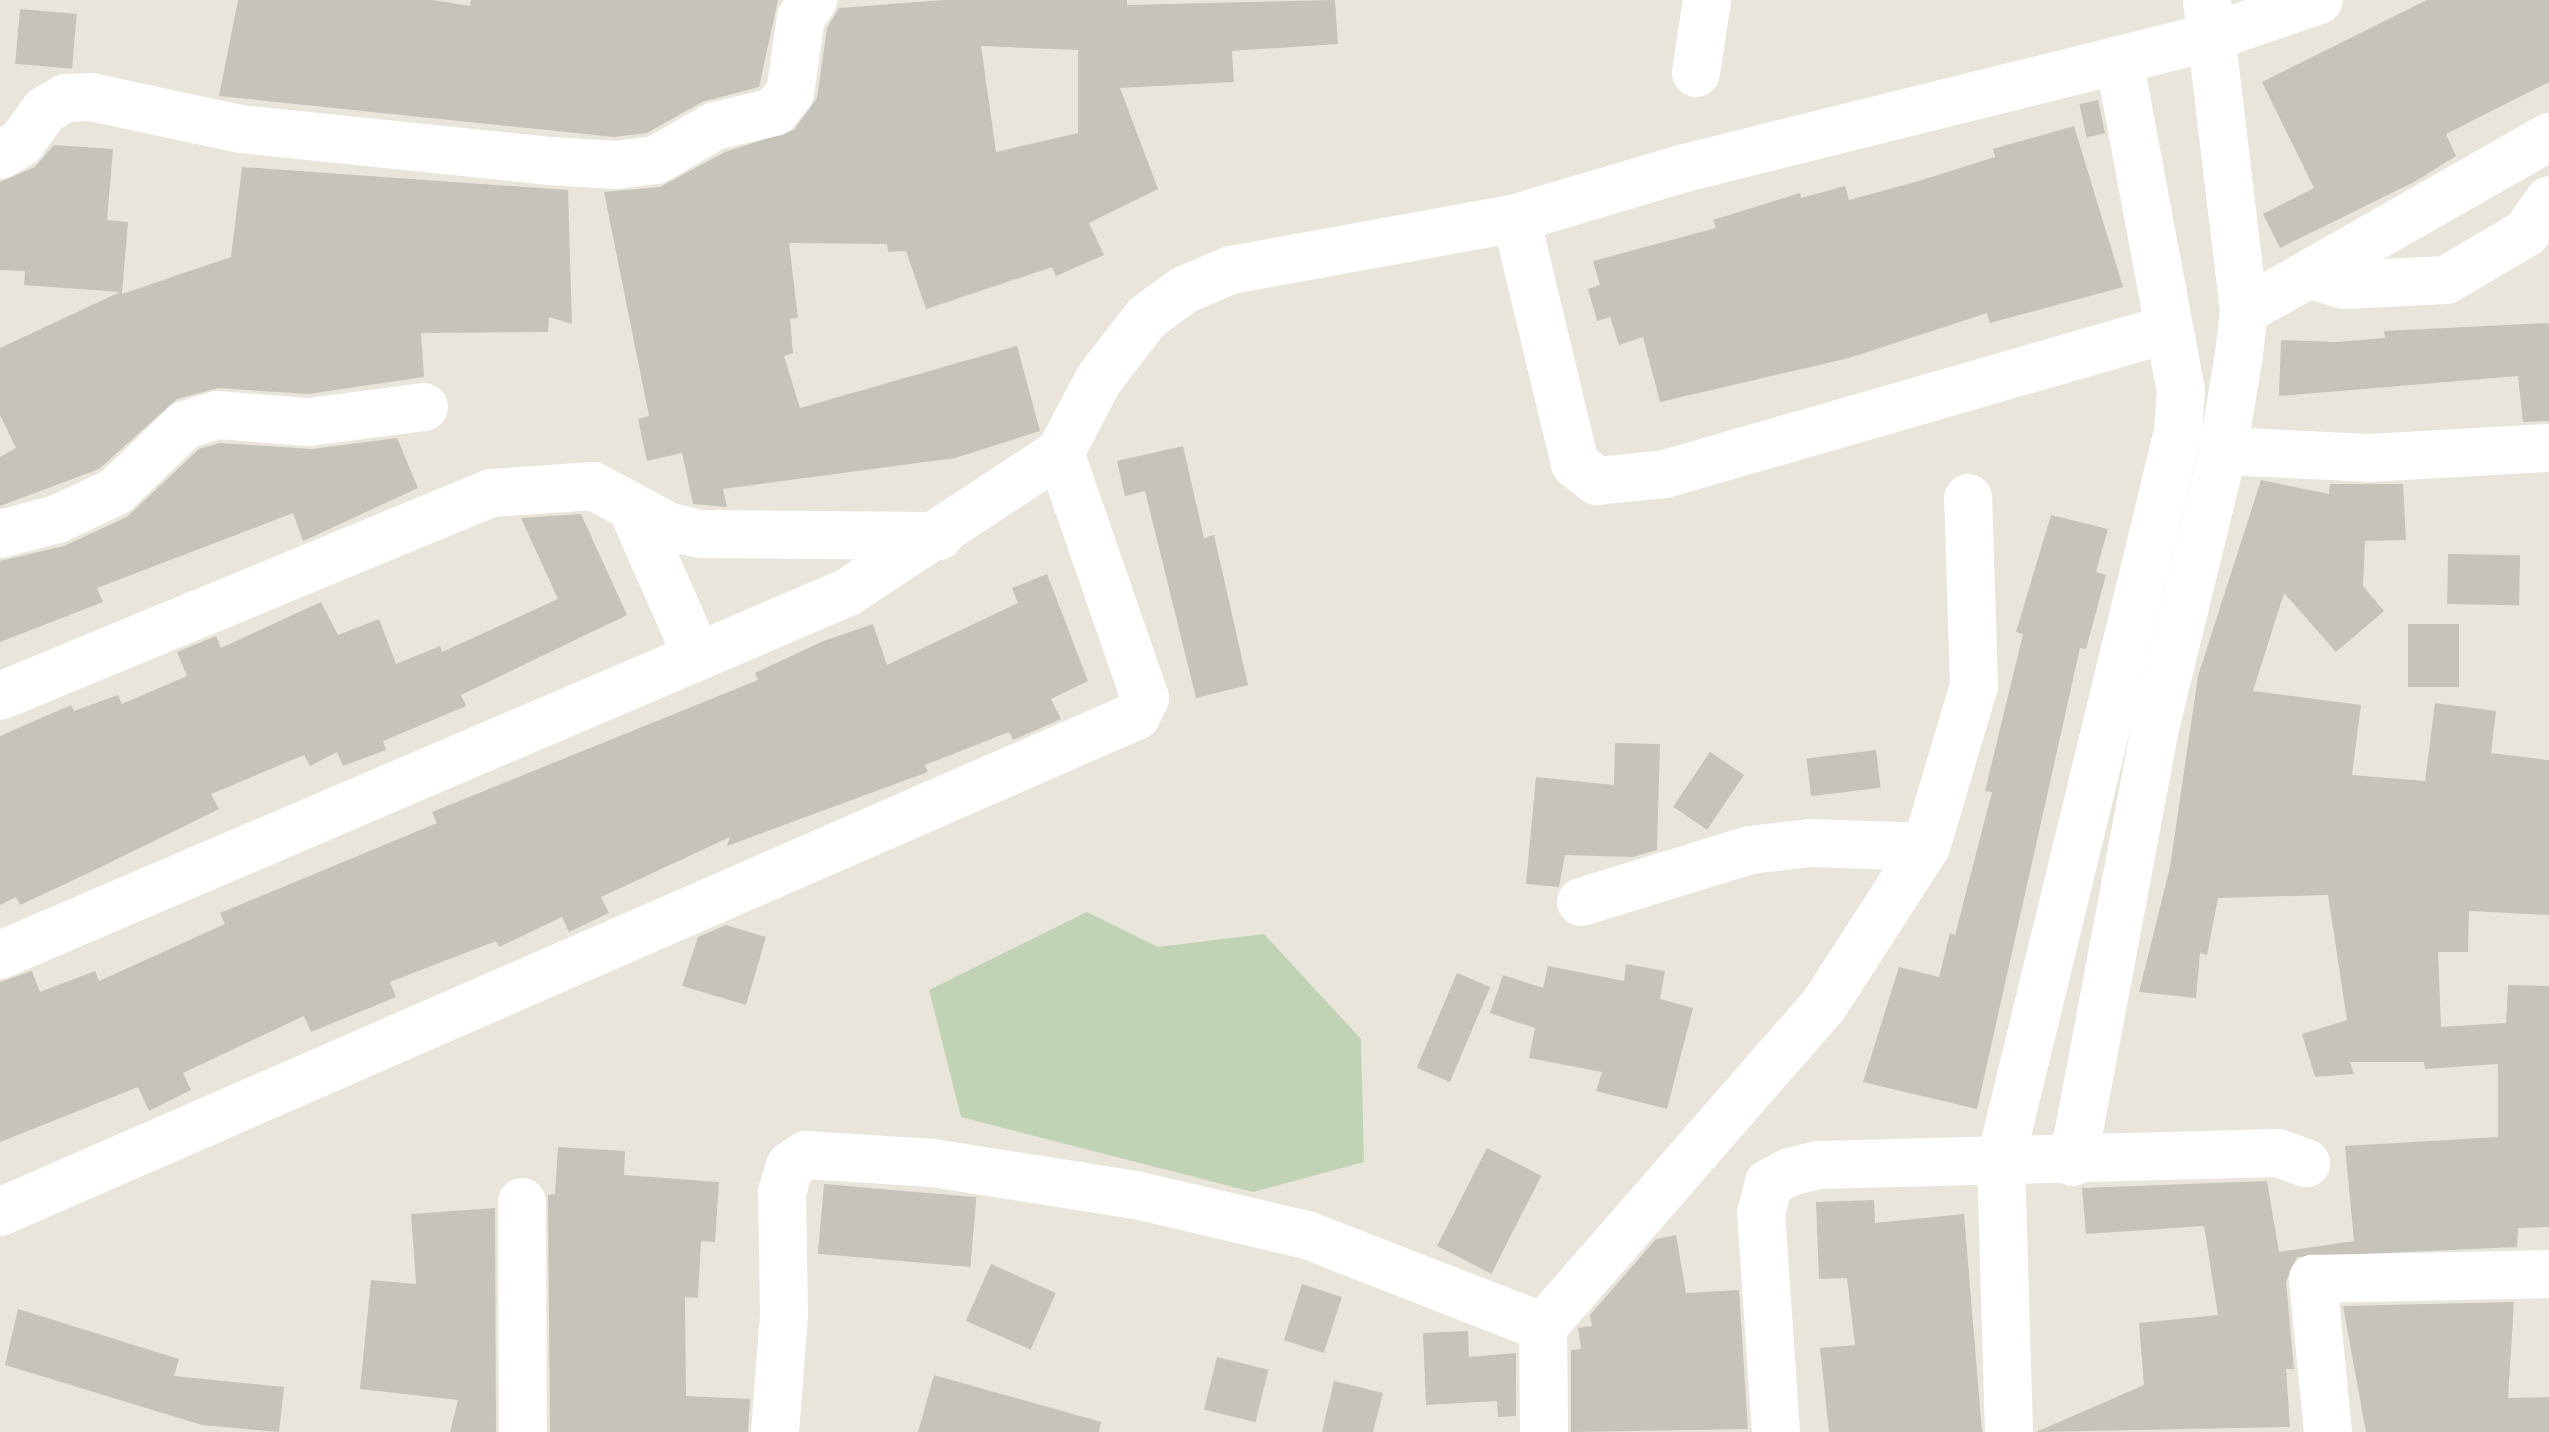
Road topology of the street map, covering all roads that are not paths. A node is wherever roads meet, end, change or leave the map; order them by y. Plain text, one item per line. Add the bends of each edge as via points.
1 (811, 0) edge
2 (1708, 0) edge
3 (2319, 0) edge
4 (2209, 19) edge
5 (2119, 60) junction
6 (1696, 73) dead end
7 (2549, 138) edge
8 (0, 155) edge
9 (2549, 200) edge
10 (1516, 218) junction
11 (2310, 275) junction
12 (2244, 311) junction
13 (2168, 329) junction
14 (424, 407) dead end
15 (2549, 448) edge
16 (2223, 451) junction
17 (1060, 454) junction
18 (1968, 498) dead end
19 (632, 508) junction
20 (0, 534) edge
21 (942, 536) junction
22 (696, 654) junction
23 (0, 696) edge
24 (1926, 847) junction
25 (1580, 902) dead end
26 (0, 955) edge
27 (2001, 1159) junction
28 (2074, 1162) junction
29 (2306, 1163) dead end
30 (522, 1202) dead end
31 (0, 1212) edge
32 (2549, 1274) edge
33 (1543, 1327) junction
34 (523, 1432) edge
35 (774, 1432) edge
36 (1544, 1432) edge
37 (1776, 1432) edge
38 (2008, 1432) edge
39 (2328, 1432) edge

1 - 8 street via 801,18 790,93 774,112 715,126 656,160 561,162 240,129 91,97 66,98 45,110 21,143
2 - 6 street
3 - 4 street
4 - 5 street
4 - 12 street
5 - 10 street via 1685,168
5 - 13 street
7 - 11 street via 2370,234
9 - 11 street via 2526,233 2446,280 2344,285
10 - 13 street via 1575,464 1597,481 1680,470
10 - 17 street via 1297,254 1184,290 1147,317 1111,364
11 - 12 street
12 - 16 street
13 - 27 street via 2180,391 2178,432
14 - 20 street via 309,422 217,415 186,425 115,492 57,519
15 - 16 street via 2369,458
16 - 28 street via 2156,724
17 - 21 street
17 - 31 street via 1145,698 1136,716
18 - 24 street via 1974,686
19 - 21 street via 701,534
19 - 22 street
19 - 23 street via 593,486 564,484 476,498
21 - 22 street via 848,592
22 - 26 street
24 - 25 street via 1750,850
24 - 33 street via 1824,1005
27 - 28 street
27 - 37 street via 1818,1166 1769,1183 1760,1214
27 - 38 street
28 - 29 street via 2278,1152
30 - 34 street
32 - 39 street via 2313,1279
33 - 35 street via 1308,1235 1250,1221 1136,1195 932,1163 806,1155 790,1166 782,1192 784,1315
33 - 36 street

